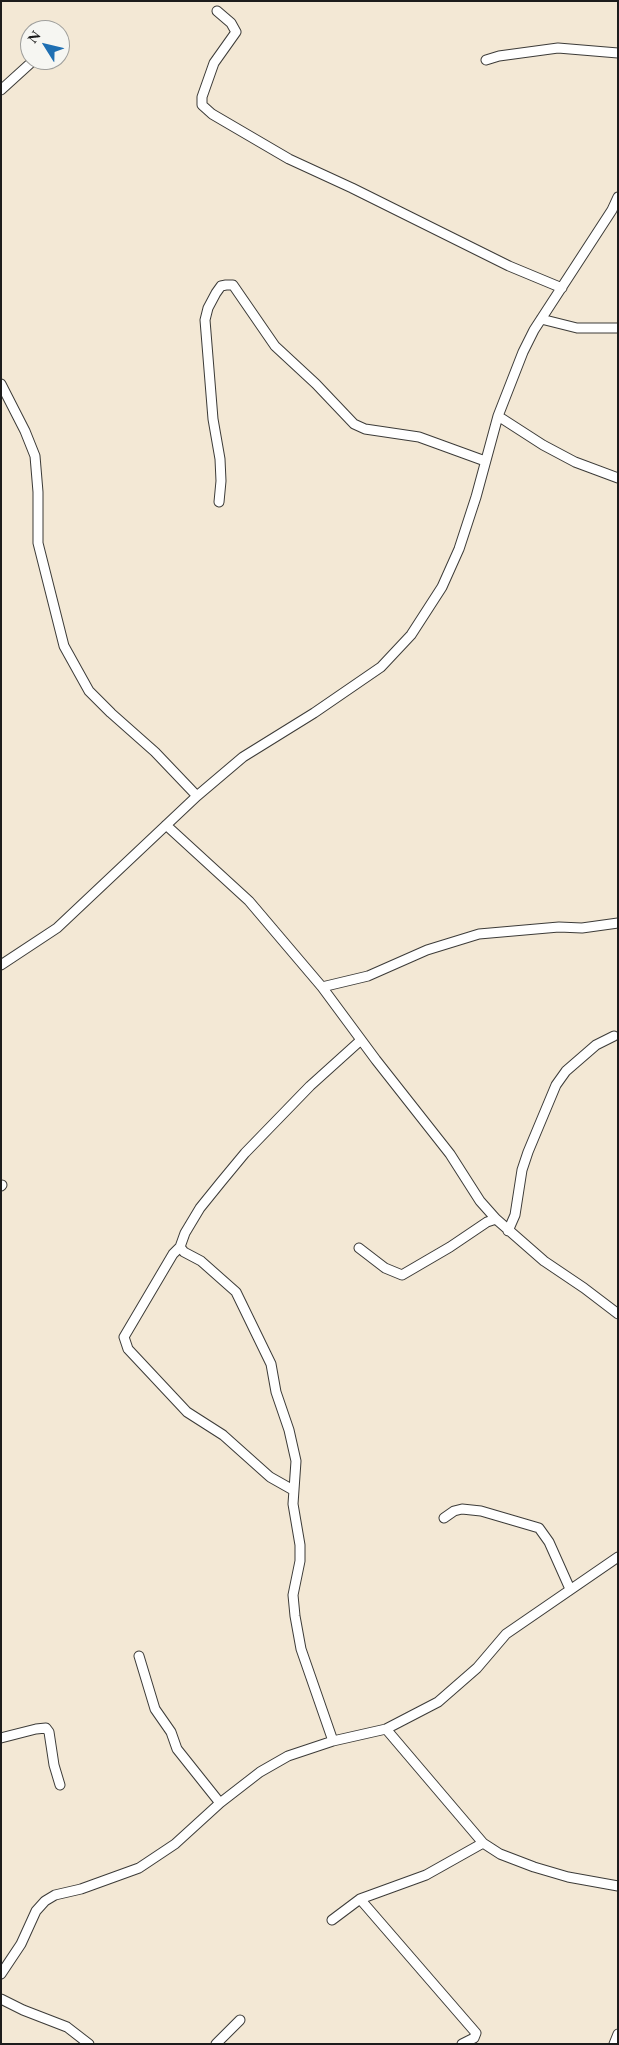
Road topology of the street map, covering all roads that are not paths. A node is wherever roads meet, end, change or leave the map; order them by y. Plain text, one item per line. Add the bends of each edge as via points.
1 (218, 11) dead end
2 (618, 53) edge
3 (486, 60) dead end
4 (23, 70) edge
5 (1, 90) edge
6 (618, 197) edge
7 (615, 211) edge
8 (562, 288) junction
9 (541, 319) junction
10 (618, 328) edge
11 (1, 384) edge
12 (498, 416) junction
13 (485, 461) junction
14 (618, 478) edge
15 (219, 502) dead end
16 (197, 796) junction
17 (166, 825) junction
18 (618, 923) edge
19 (1, 965) edge
20 (322, 986) junction
21 (614, 1036) dead end
22 (362, 1040) junction
23 (496, 1219) junction
24 (508, 1231) junction
25 (180, 1247) junction
26 (359, 1248) dead end
27 (618, 1314) edge
28 (292, 1490) junction
29 (444, 1518) dead end
30 (618, 1557) edge
31 (570, 1589) junction
32 (139, 1656) dead end
33 (386, 1729) junction
34 (1, 1738) edge
35 (334, 1741) junction
36 (60, 1785) dead end
37 (220, 1803) junction
38 (483, 1843) junction
39 (618, 1886) edge
40 (360, 1899) junction
41 (332, 1920) dead end
42 (1, 1974) edge
43 (1, 1999) edge
44 (240, 2020) dead end
45 (618, 2034) edge
46 (89, 2044) edge
47 (216, 2044) edge
48 (462, 2044) edge
49 (614, 2044) edge

1 - 8 street via 236,32 214,63 202,97 202,105 212,114 289,160 509,266
2 - 3 street via 558,48
4 - 5 street
6 - 7 street
7 - 8 street
8 - 9 street
9 - 10 street via 577,328
9 - 12 street via 523,352
11 - 16 street via 35,456 38,543 64,646 89,691
12 - 13 street
12 - 14 street via 575,462
13 - 15 street via 419,437 365,429 354,424 275,346 233,286 226,284 216,293 205,320 213,419 220,459
13 - 16 street via 459,549 442,587 411,635 381,667 243,757
16 - 17 street
17 - 19 street via 57,928
17 - 20 street via 249,901
18 - 20 street via 479,934 427,950 363,978
20 - 22 street
21 - 24 street via 596,1045 566,1071 556,1085 522,1170 515,1215
22 - 23 street
22 - 25 street via 310,1086 245,1154 200,1208
23 - 24 street
23 - 26 street via 402,1275 385,1268
24 - 27 street
25 - 28 street via 236,1292 265,1349 294,1447 296,1461
25 - 28 street via 124,1337 125,1344 186,1412 224,1435 270,1477
28 - 35 street via 300,1546 293,1595 295,1616 301,1649
29 - 31 street via 462,1509 481,1511 538,1528 549,1542
30 - 31 street
31 - 33 street via 506,1634 478,1668 438,1702
32 - 37 street via 155,1709 178,1749
33 - 35 street
33 - 38 street
34 - 36 street via 46,1728
35 - 37 street via 288,1756 260,1772
37 - 42 street via 175,1844 139,1868 45,1901 36,1911 21,1944
38 - 39 street via 500,1854 534,1867
38 - 40 street via 426,1875
40 - 41 street
40 - 48 street via 476,2033 474,2038
43 - 46 street via 67,2027
44 - 47 street
45 - 49 street

